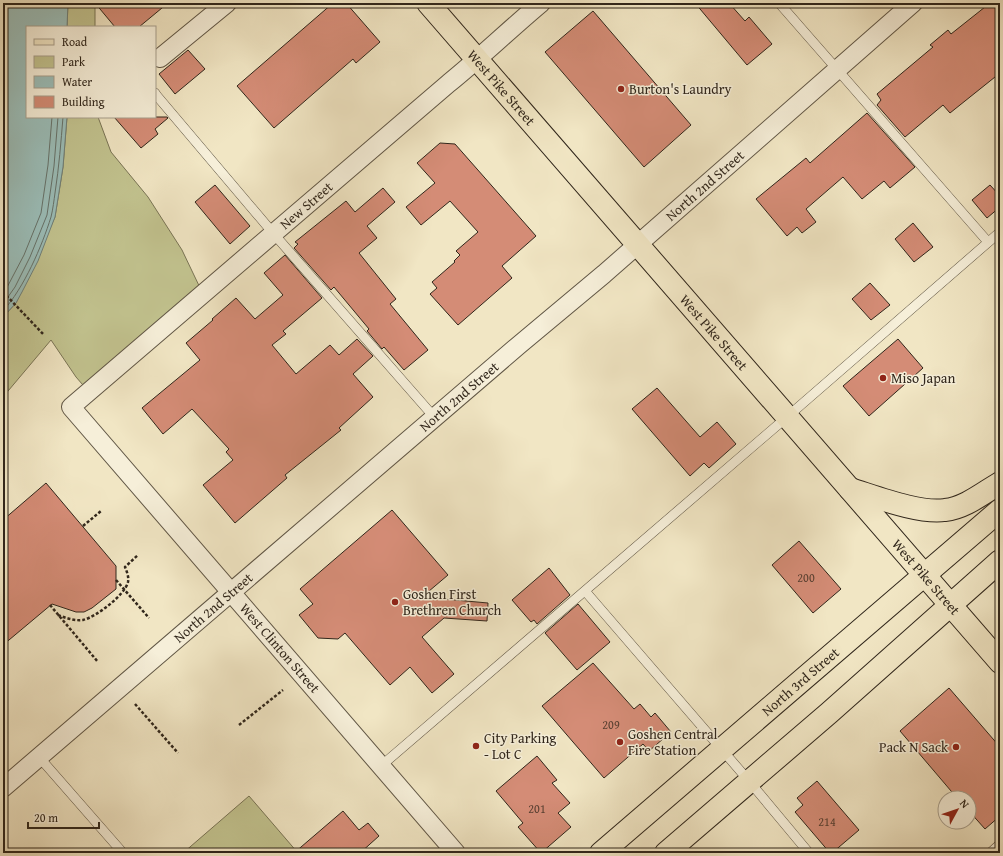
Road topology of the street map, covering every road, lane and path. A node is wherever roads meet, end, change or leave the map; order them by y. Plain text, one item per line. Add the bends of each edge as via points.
1 (228, 3) edge
2 (428, 3) edge
3 (541, 3) edge
4 (779, 3) edge
5 (914, 3) edge
6 (478, 60) junction
7 (158, 62) edge
8 (838, 70) junction
9 (156, 94) edge
10 (1000, 232) edge
11 (273, 233) junction
12 (988, 242) junction
13 (638, 244) junction
14 (3, 292) edge
15 (44, 335) dead end
16 (72, 407) joint
17 (787, 417) junction
18 (435, 418) junction
19 (1000, 483) edge
20 (850, 489) junction
21 (1000, 510) edge
22 (101, 511) dead end
23 (83, 526) dead end
24 (138, 555) dead end
25 (1000, 561) edge
26 (924, 574) junction
27 (116, 580) dead end
28 (124, 590) junction
29 (231, 591) junction
30 (584, 591) junction
31 (951, 605) junction
32 (50, 606) dead end
33 (58, 615) junction
34 (149, 618) dead end
35 (98, 662) dead end
36 (1000, 662) edge
37 (283, 690) dead end
38 (135, 704) dead end
39 (239, 725) dead end
40 (722, 750) junction
41 (178, 753) dead end
42 (39, 757) junction
43 (381, 766) junction
44 (749, 781) junction
45 (3, 788) edge
46 (1000, 844) edge
47 (123, 853) edge
48 (456, 853) edge
49 (601, 853) edge
50 (666, 853) edge
51 (809, 853) edge
52 (990, 853) edge

1 - 7 street
2 - 6 main road, West Pike Street
3 - 6 street, New Street
4 - 8 lane
5 - 8 street, North 2nd Street
6 - 11 street, New Street
6 - 13 main road, West Pike Street
8 - 12 lane
8 - 13 street, North 2nd Street
9 - 11 lane
10 - 12 lane
11 - 16 street, New Street
11 - 18 lane
12 - 17 lane
13 - 17 main road, West Pike Street
13 - 18 street, North 2nd Street
14 - 15 path
16 - 29 street, West Clinton Street
17 - 20 main road, West Pike Street
17 - 30 lane
18 - 29 street, North 2nd Street
19 - 20 main road via 962,505 946,510 926,511
20 - 26 main road, West Pike Street
21 - 26 main road, North 3rd Street
22 - 23 path
24 - 28 path via 124,567 128,574 128,582
25 - 31 main road
26 - 31 main road, West Pike Street
26 - 40 main road, North 3rd Street
27 - 28 path
28 - 33 path via 91,618 72,620
28 - 34 path
29 - 42 street, North 2nd Street
29 - 43 street, West Clinton Street
30 - 40 lane
30 - 43 lane
31 - 36 main road, West Pike Street
31 - 44 main road
32 - 33 path
33 - 35 path
37 - 39 path
38 - 41 path
40 - 44 lane
40 - 49 main road, North 3rd Street
42 - 45 street, North 2nd Street
42 - 47 lane
43 - 48 street, West Clinton Street
44 - 50 main road
44 - 51 lane
46 - 52 lane

